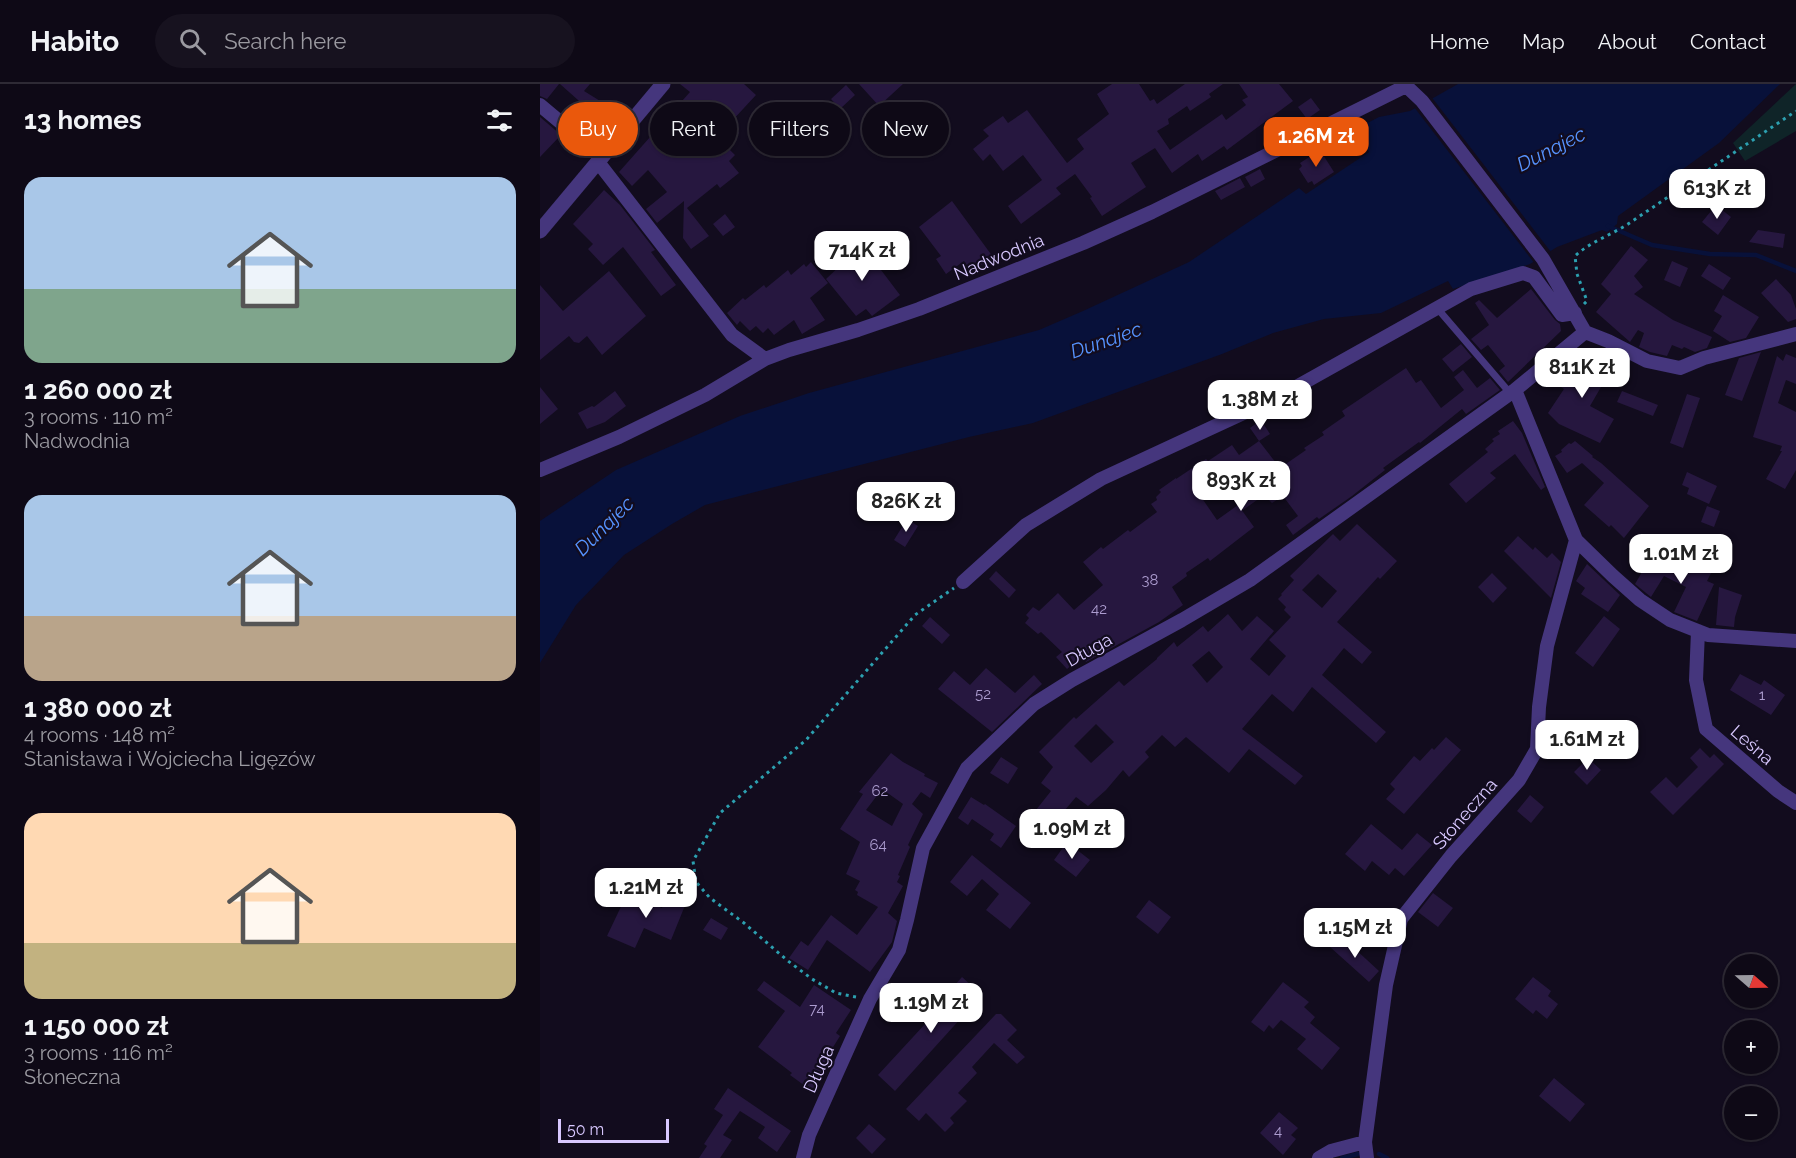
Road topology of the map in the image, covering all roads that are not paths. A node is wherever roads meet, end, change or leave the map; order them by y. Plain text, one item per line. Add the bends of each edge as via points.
1 (663, 84) edge
2 (1405, 85) edge
3 (540, 105) edge
4 (600, 159) junction
5 (540, 231) edge
6 (1437, 308) junction
7 (1575, 313) junction
8 (1585, 332) junction
9 (1796, 334) edge
10 (765, 359) junction
11 (1513, 392) junction
12 (540, 470) edge
13 (1576, 540) junction
14 (963, 582) road end
15 (1698, 631) junction
16 (1796, 641) edge
17 (1796, 803) edge
18 (1365, 1142) junction
19 (803, 1158) edge
20 (1319, 1158) edge
21 (1367, 1158) edge

1 - 4 street
2 - 7 street via 1422,101 1543,259
2 - 10 street, Nadwodnia via 1220,180 1083,243 919,309
3 - 4 street
4 - 5 street
4 - 10 street via 732,335
6 - 7 street via 1471,289 1523,273 1534,277 1562,315
6 - 11 lane
6 - 14 street via 1280,396 1101,479 1026,525
7 - 8 street
8 - 9 street via 1647,361 1680,368
8 - 11 street, Długa
10 - 12 street, Nadwodnia via 619,437
11 - 13 street
11 - 19 street, Długa via 1250,580 1034,704 967,768 922,848 899,950 870,999 809,1136
13 - 15 street via 1640,600 1670,620
13 - 18 street, Słoneczna via 1547,646 1537,749 1519,780 1401,919 1386,985
15 - 16 street
15 - 17 street, Leśna via 1696,680 1706,729
18 - 20 street
18 - 21 street, Słoneczna

